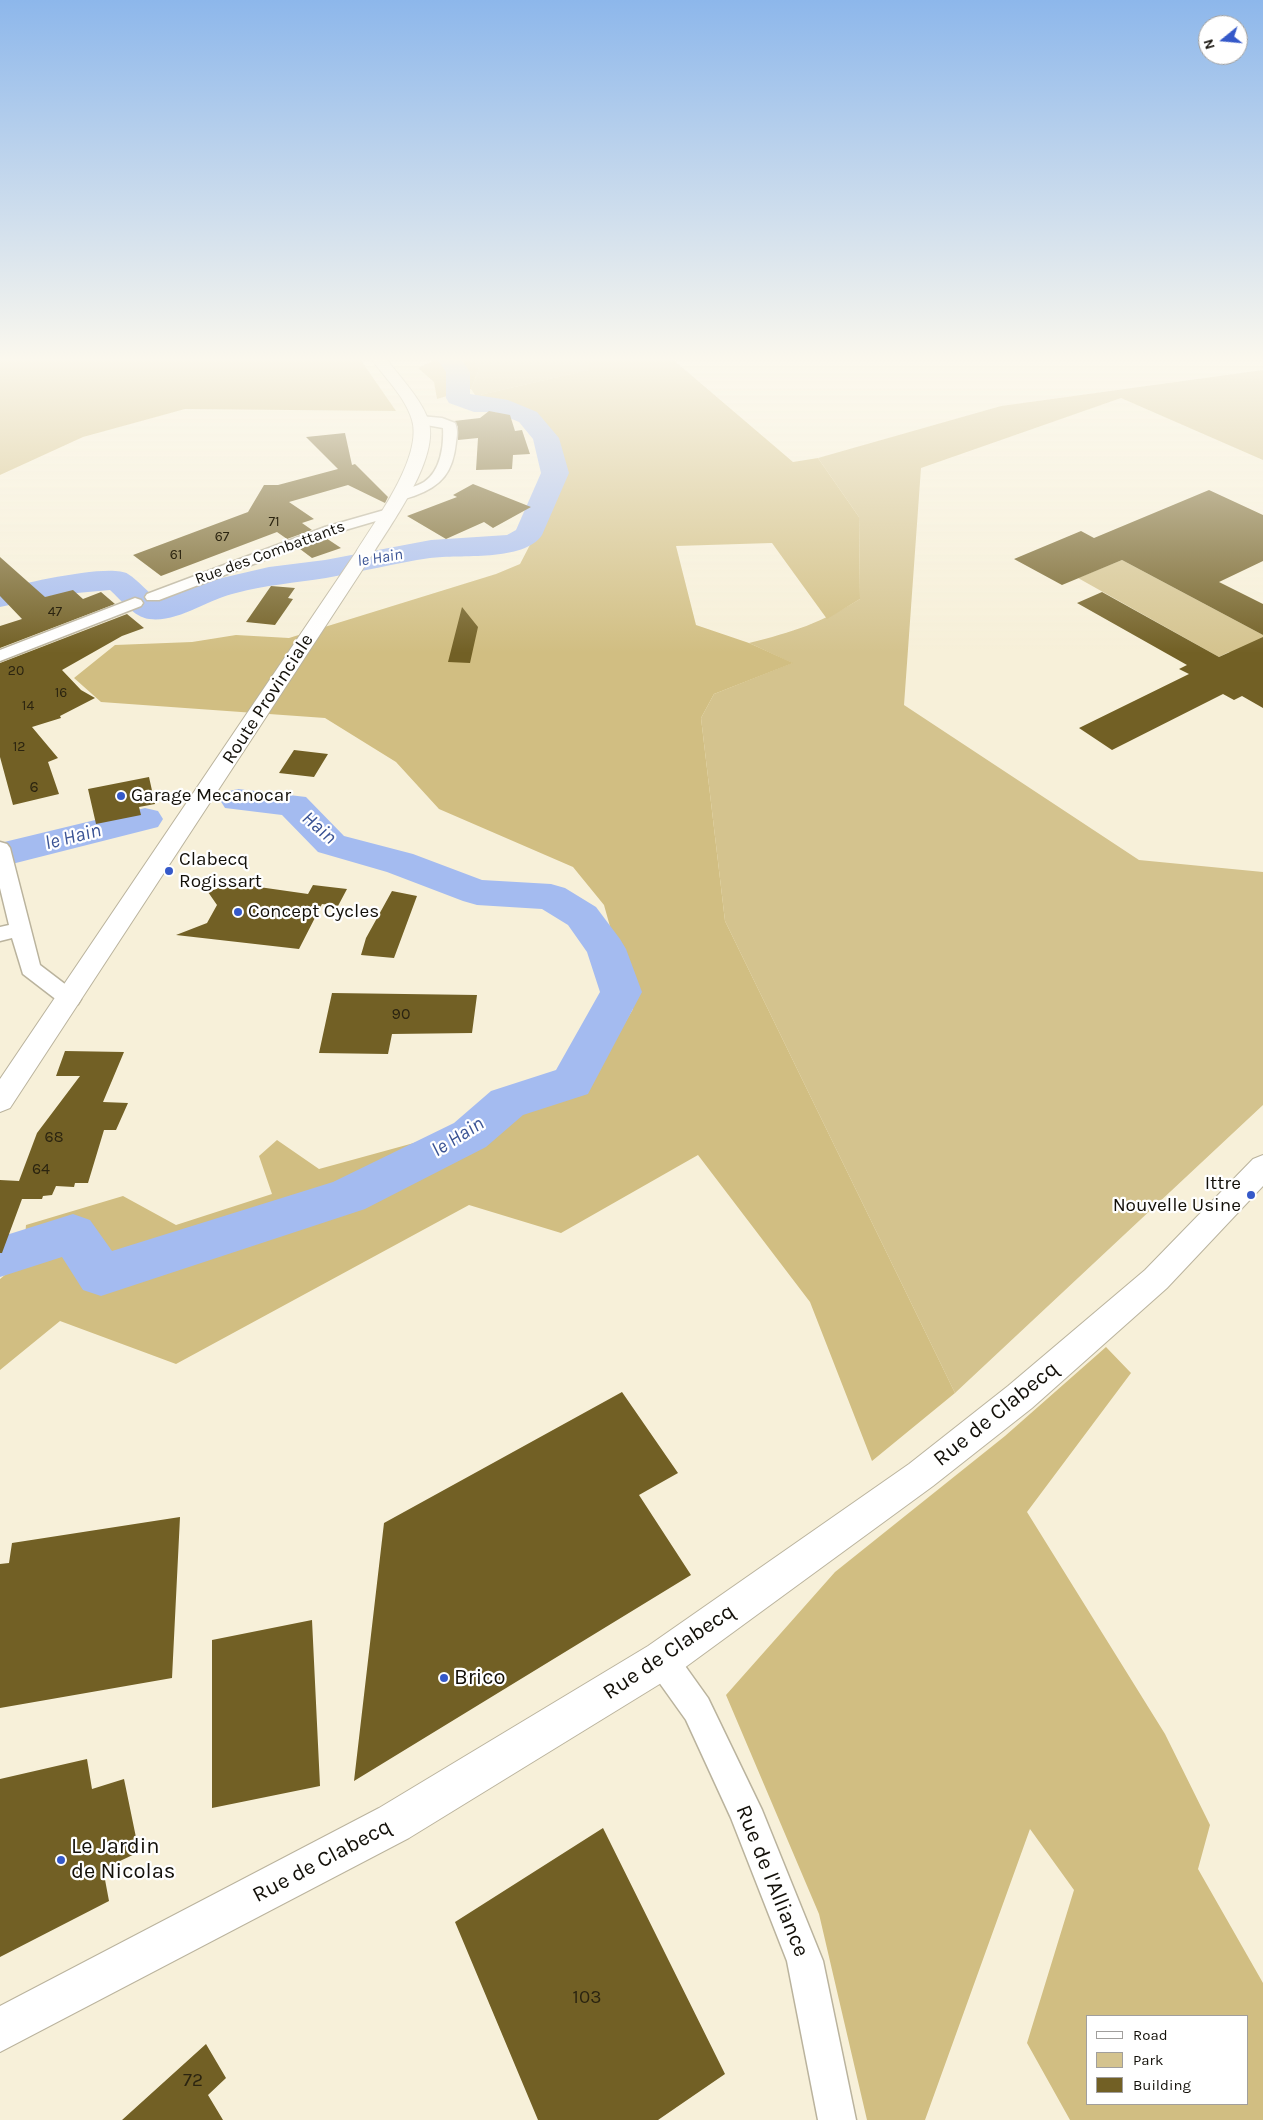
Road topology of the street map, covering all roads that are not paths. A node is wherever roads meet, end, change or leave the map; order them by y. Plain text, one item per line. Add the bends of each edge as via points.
1 (419, 455) edge
2 (446, 455) edge
3 (400, 496) junction
4 (388, 513) junction
5 (153, 597) dead end
6 (135, 603) dead end
7 (0, 656) edge
8 (1, 854) edge
9 (10, 932) edge
10 (70, 999) junction
11 (0, 1101) edge
12 (1263, 1167) edge
13 (662, 1660) junction
14 (0, 2030) edge
15 (837, 2120) edge

1 - 3 main road, Route Provinciale
2 - 3 street via 439,474 431,483
3 - 4 main road, Route Provinciale
4 - 5 street, Rue des Combattants via 330,530
4 - 10 main road, Route Provinciale
6 - 7 street
8 - 9 street
9 - 10 street via 30,968
10 - 11 main road, Route Provinciale
12 - 13 main road, Rue de Clabecq via 1156,1279 1020,1397 921,1475
13 - 14 main road, Rue de Clabecq via 394,1823
13 - 15 street, Rue de l'Alliance via 697,1709 709,1734 745,1810 805,1961

